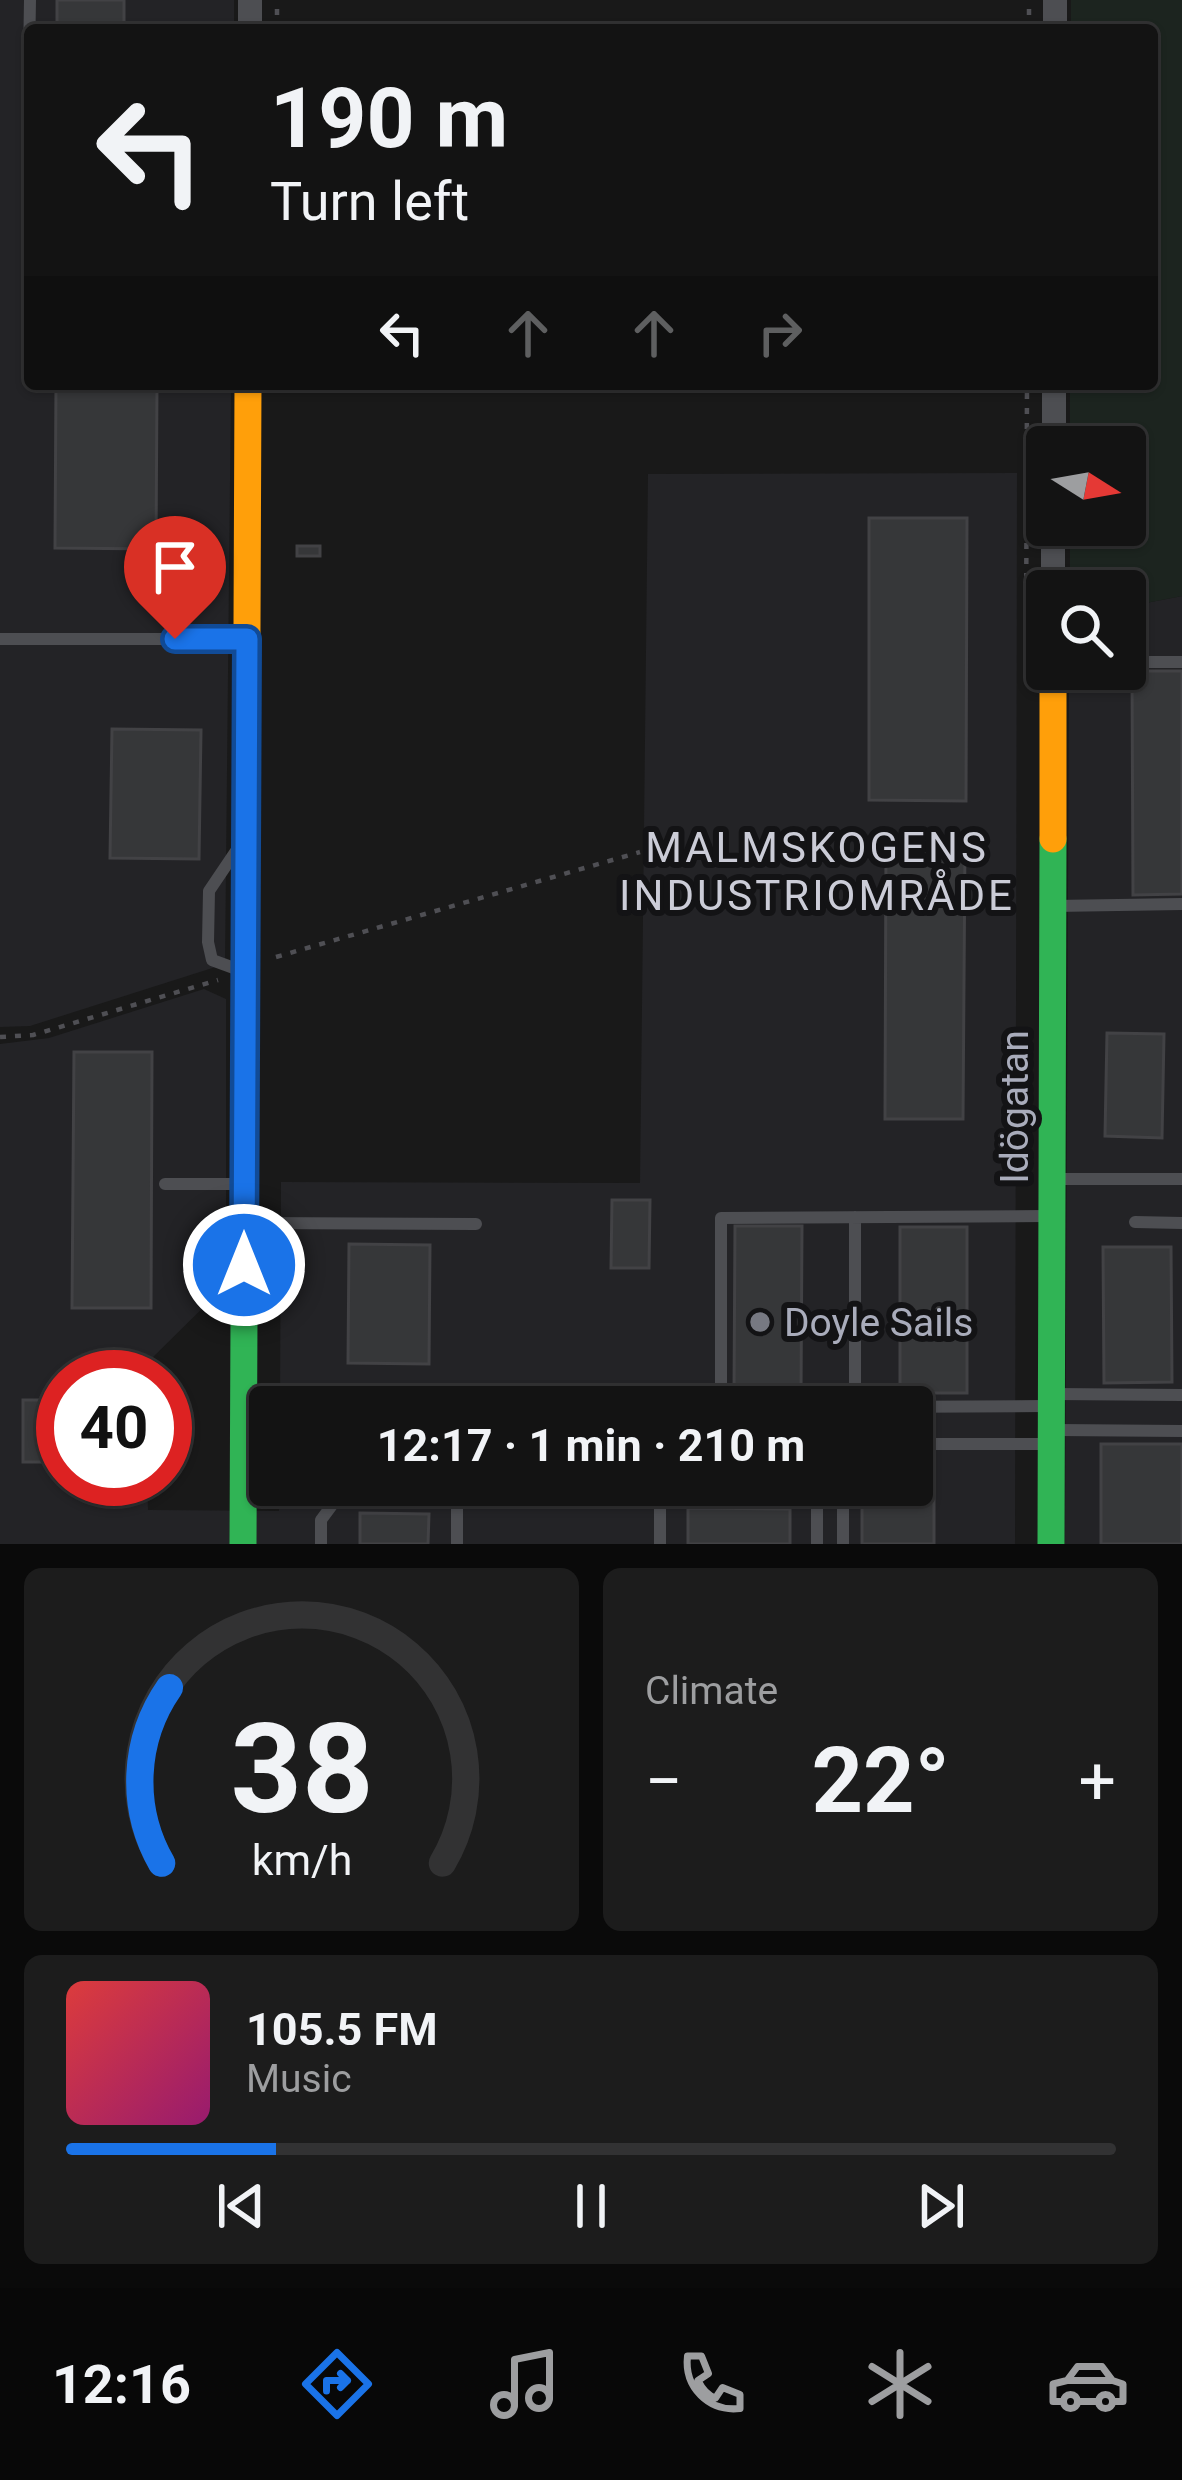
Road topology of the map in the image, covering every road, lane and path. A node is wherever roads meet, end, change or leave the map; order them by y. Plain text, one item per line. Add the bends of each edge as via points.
1 (248, 390) edge
2 (1054, 390) edge
3 (1054, 426) edge
4 (0, 639) edge
5 (247, 639) junction
6 (1146, 662) edge
7 (1182, 662) edge
8 (1053, 690) edge
9 (640, 852) dead end
10 (1182, 904) edge
11 (1053, 906) junction
12 (274, 958) dead end
13 (246, 972) junction
14 (0, 1036) edge
15 (1054, 1179) junction
16 (1182, 1179) edge
17 (165, 1184) dead end
18 (245, 1184) junction
19 (1054, 1216) junction
20 (855, 1217) junction
21 (1136, 1222) dead end
22 (245, 1223) junction
23 (1182, 1223) edge
24 (476, 1224) dead end
25 (722, 1386) edge
26 (855, 1386) edge
27 (1182, 1395) edge
28 (933, 1411) edge
29 (1052, 1419) junction
30 (1182, 1431) edge
31 (933, 1440) edge
32 (331, 1506) edge
33 (457, 1506) edge
34 (843, 1506) edge
35 (243, 1544) edge
36 (321, 1544) edge
37 (457, 1544) edge
38 (660, 1544) edge
39 (817, 1544) edge
40 (843, 1544) edge
41 (1052, 1544) edge

1 - 5 street
2 - 3 street
4 - 5 lane
5 - 13 street
6 - 7 lane
8 - 11 street, Idögatan
9 - 12 path
10 - 11 lane
11 - 15 street, Idögatan
13 - 14 path via 33,1035
13 - 18 street
15 - 16 lane
15 - 19 street, Idögatan
17 - 18 lane
18 - 22 street
19 - 20 lane
19 - 29 street, Idögatan
20 - 25 lane via 721,1218
20 - 26 lane
21 - 23 lane
22 - 24 lane
22 - 35 street
27 - 29 lane
28 - 29 lane
29 - 30 lane
29 - 31 lane
29 - 41 street, Idögatan
32 - 36 lane via 321,1520
33 - 37 lane
34 - 40 lane
38 - 39 lane via 660,1494 728,1494 818,1495

